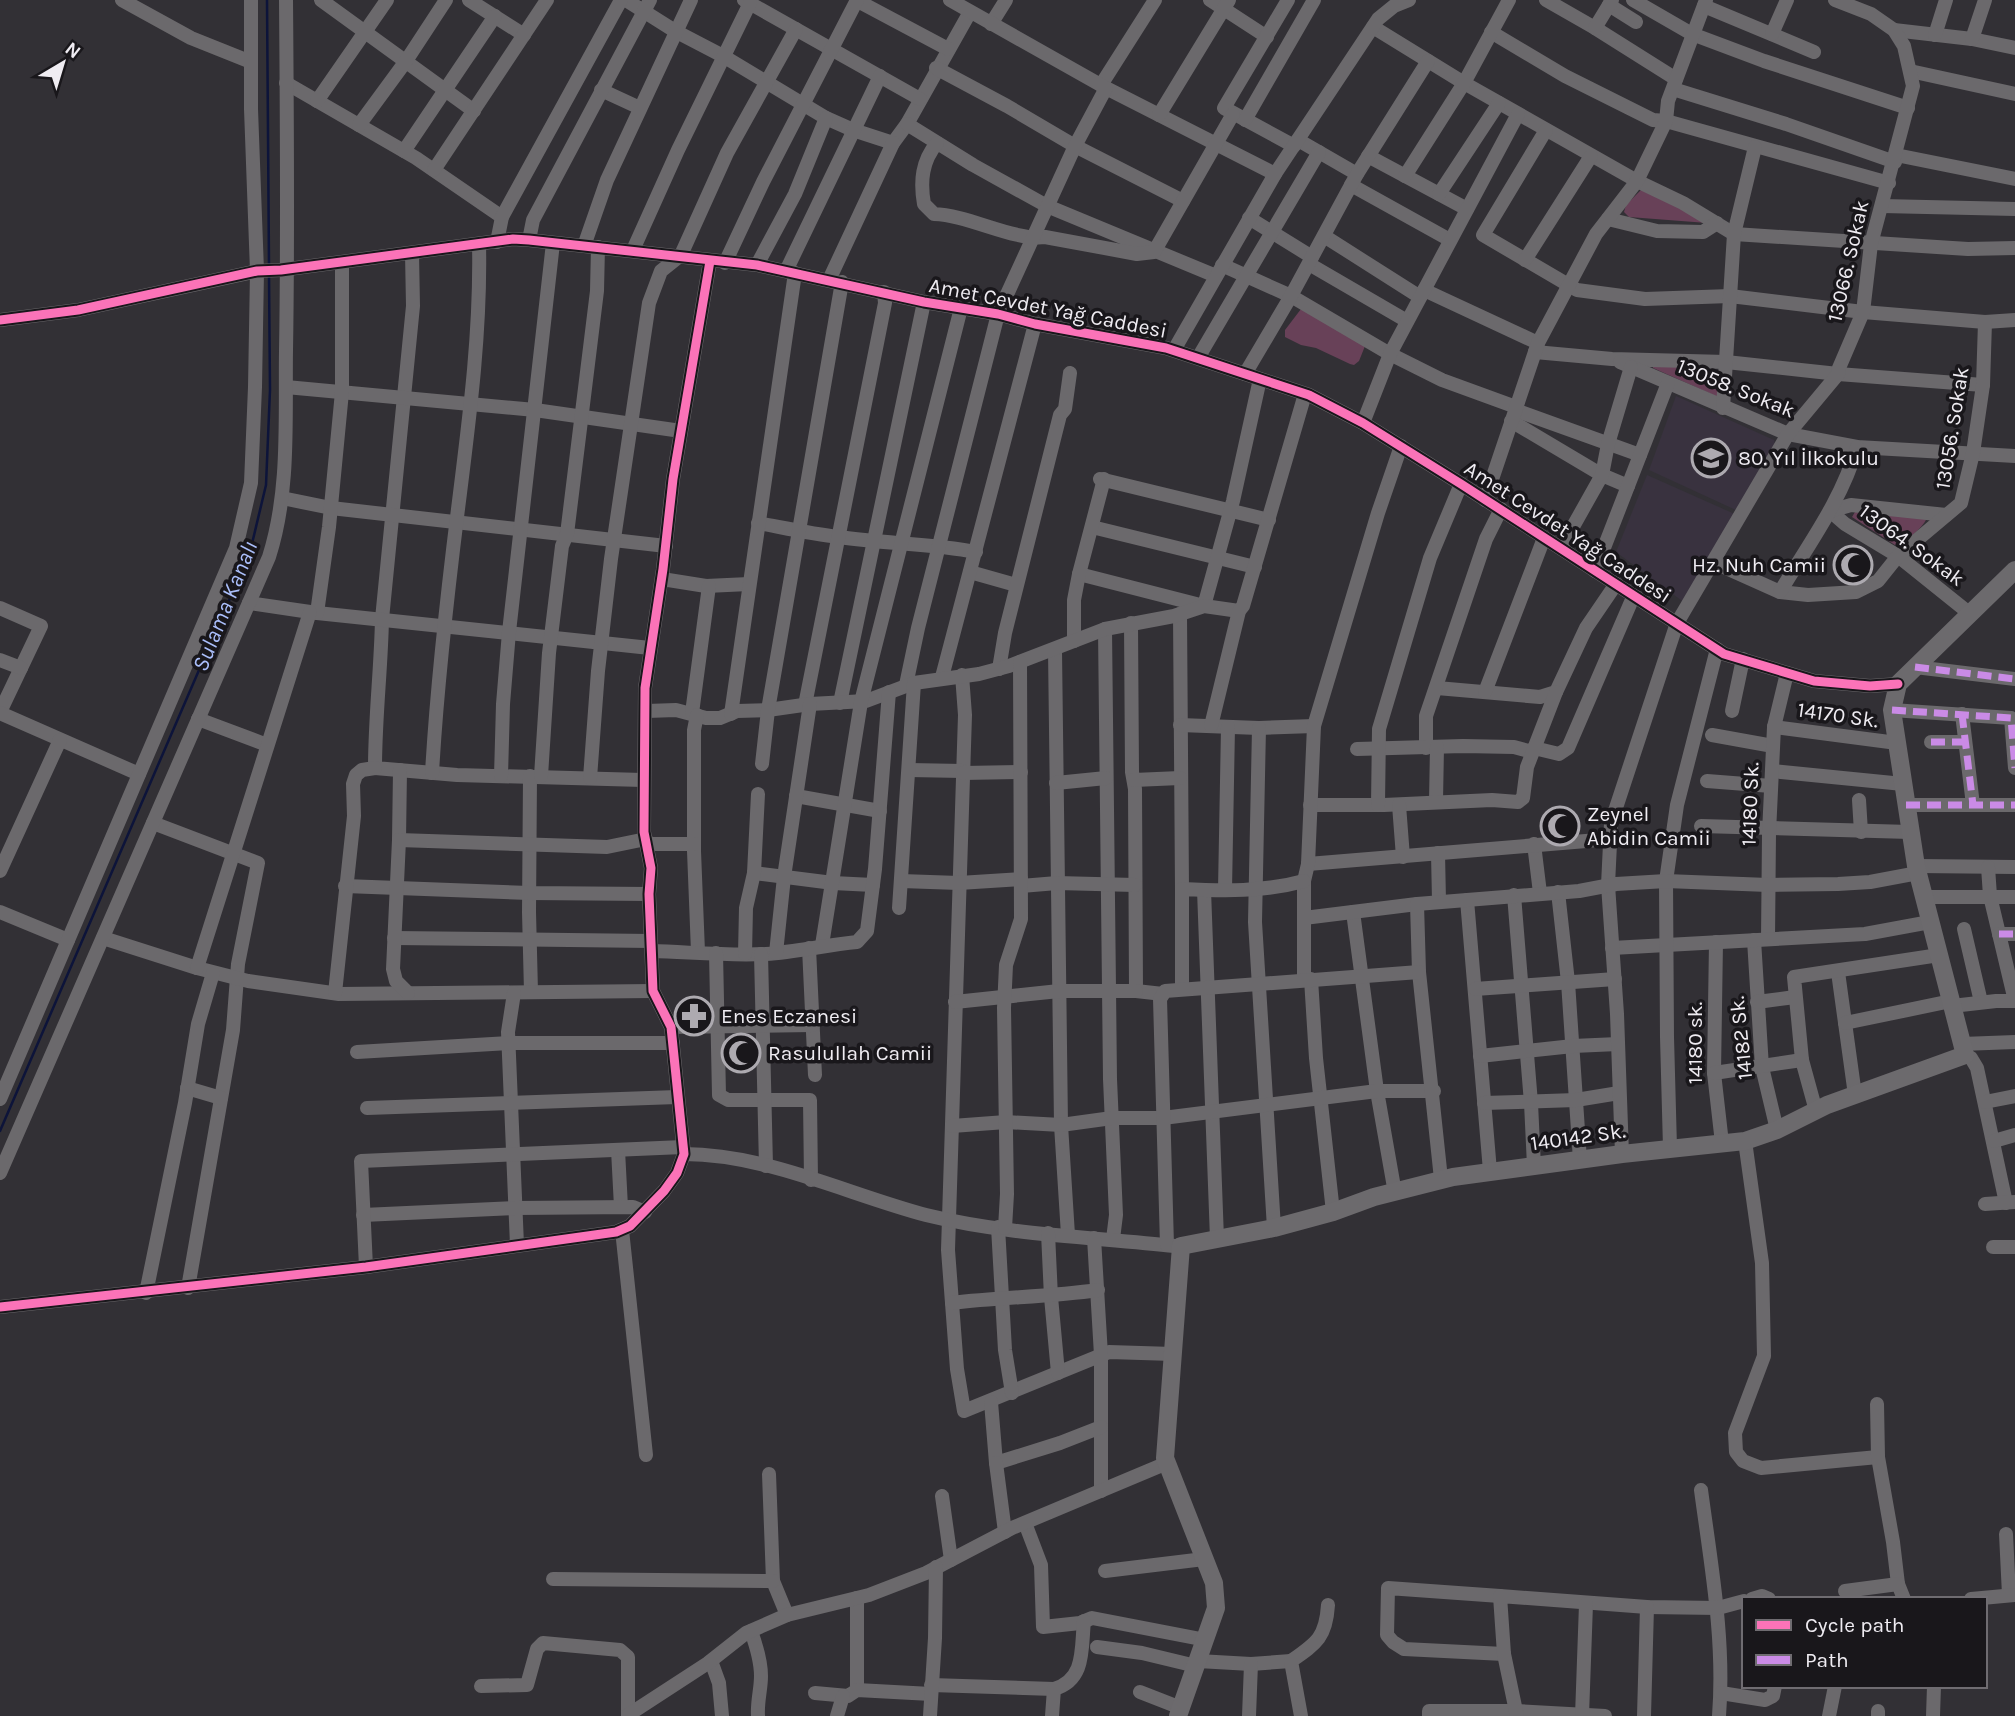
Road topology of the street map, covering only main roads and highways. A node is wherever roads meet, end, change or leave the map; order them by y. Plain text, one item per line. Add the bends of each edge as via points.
1 (2015, 570) edge
2 (1180, 1712) edge

1 - 2 main road, 140142 Sk. via 1898,684 1892,710 1917,869 1963,1050 1745,1141 1441,1180 1274,1228 1179,1245 1165,1458 1214,1583 1216,1608

